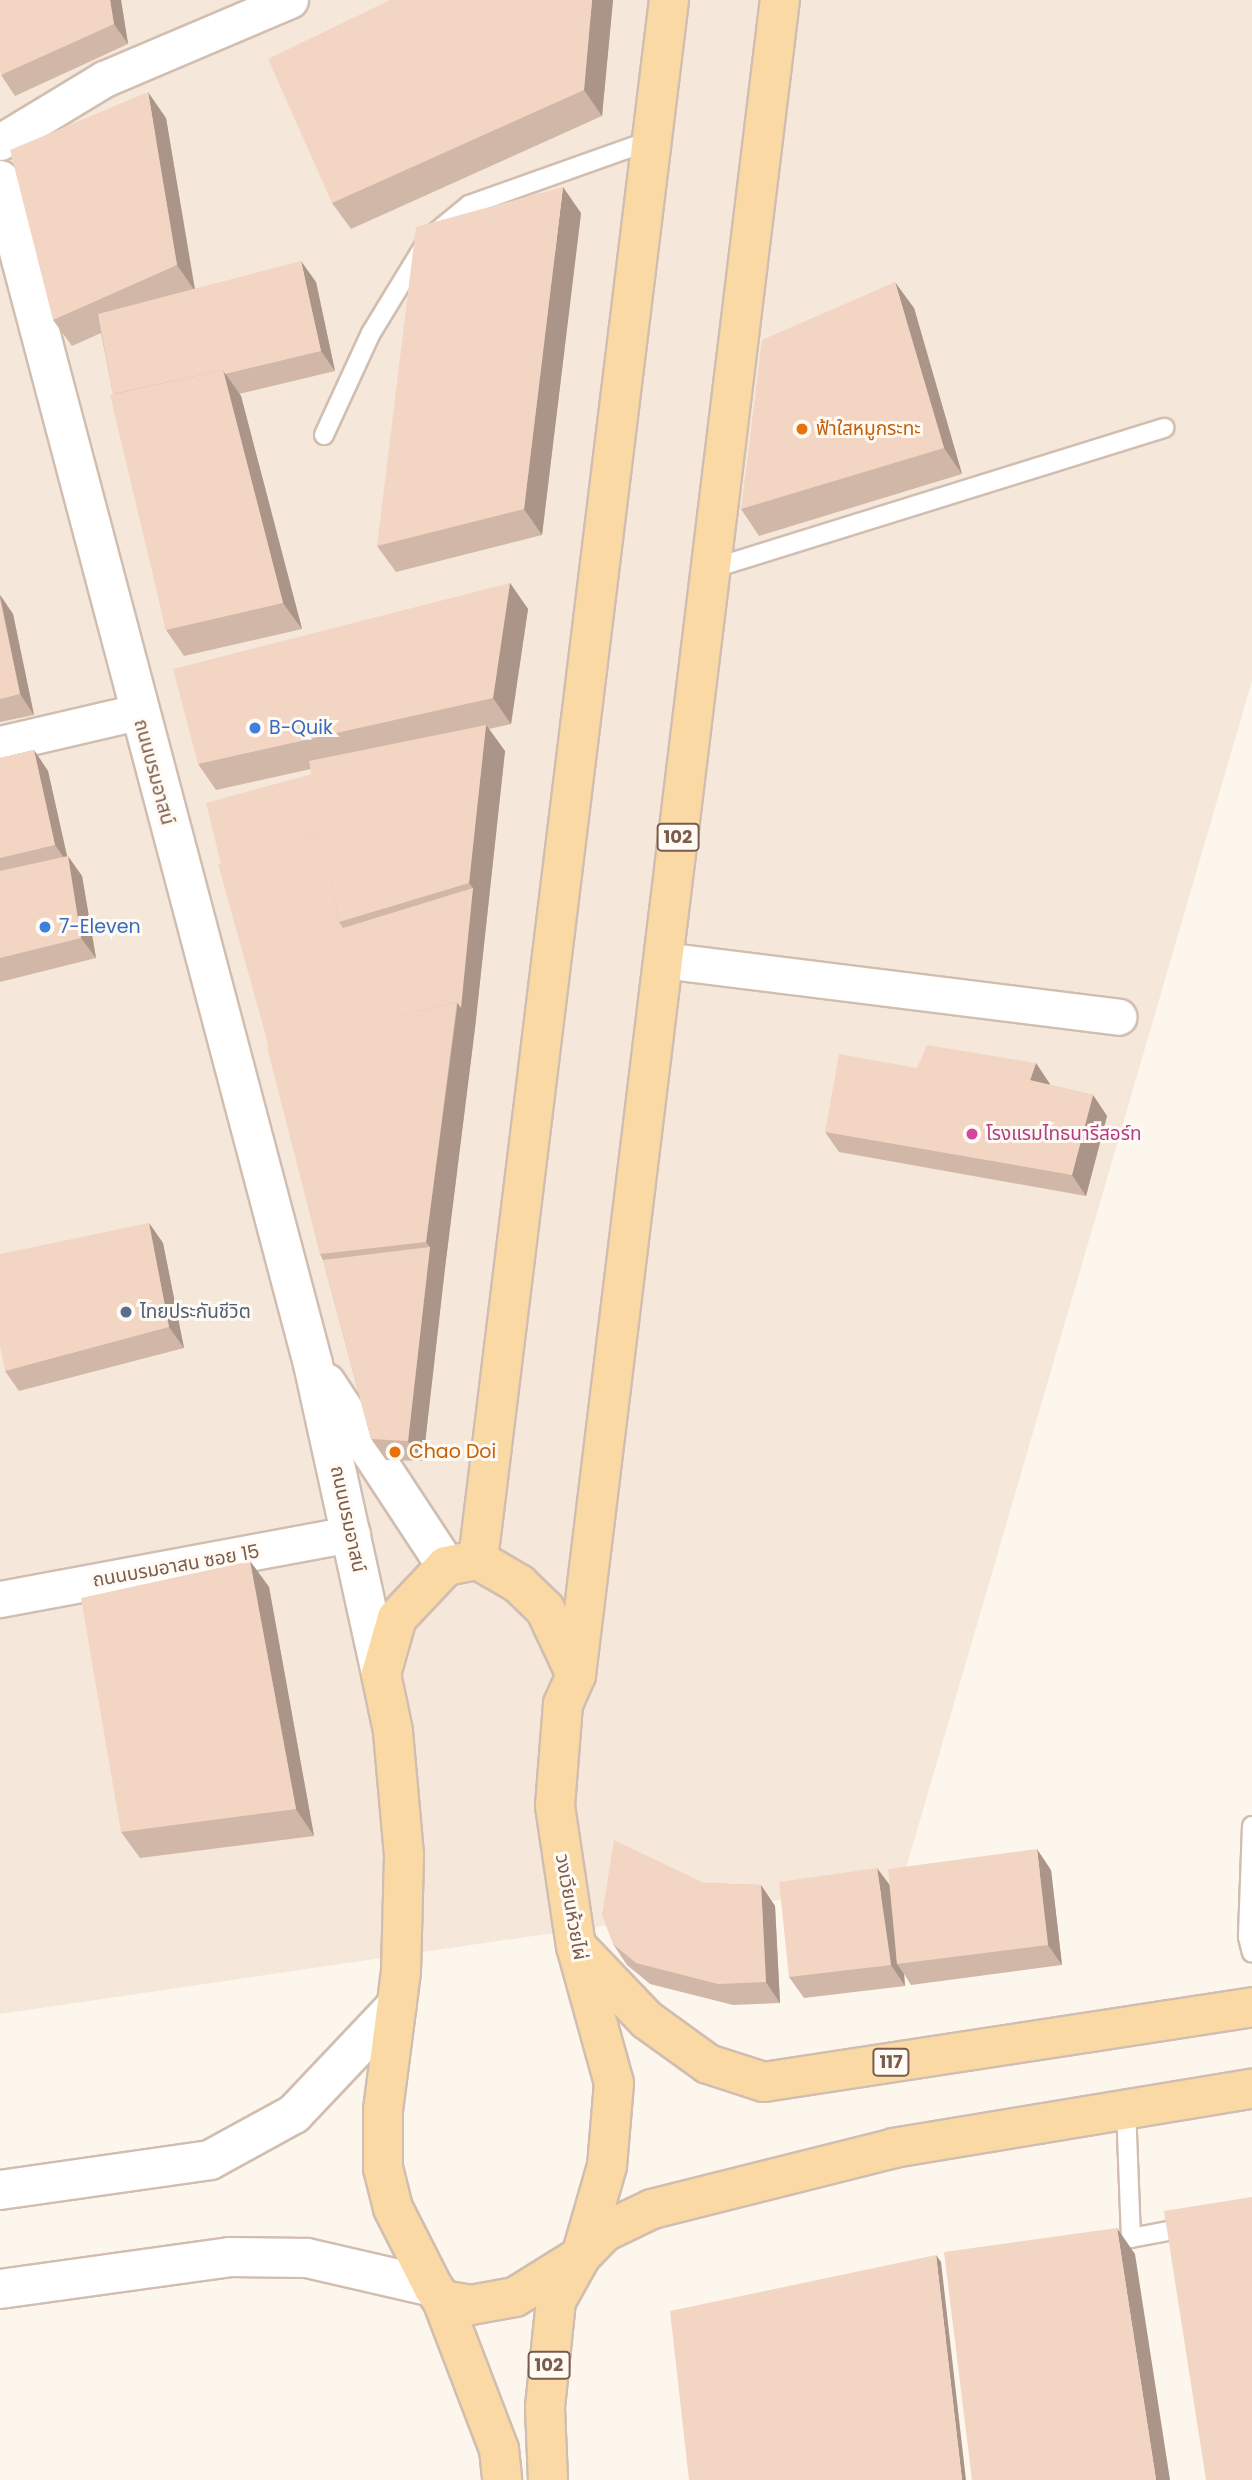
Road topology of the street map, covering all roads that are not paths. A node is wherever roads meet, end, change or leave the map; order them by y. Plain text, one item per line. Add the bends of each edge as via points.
1 (290, 0) edge
2 (669, 0) edge
3 (780, 0) edge
4 (652, 139) junction
5 (0, 142) edge
6 (0, 180) edge
7 (1165, 428) dead end
8 (324, 435) dead end
9 (711, 569) junction
10 (138, 712) junction
11 (0, 744) edge
12 (663, 960) junction
13 (1118, 1017) dead end
14 (313, 1364) junction
15 (352, 1534) junction
16 (462, 1563) junction
17 (0, 1598) edge
18 (381, 1675) junction
19 (576, 1675) junction
20 (1252, 1826) edge
21 (576, 1946) junction
22 (1252, 1953) edge
23 (396, 2006) junction
24 (1252, 2007) edge
25 (1252, 2089) edge
26 (1126, 2108) junction
27 (0, 2190) edge
28 (1212, 2223) edge
29 (582, 2256) junction
30 (0, 2289) edge
31 (437, 2293) junction
32 (502, 2480) edge
33 (548, 2480) edge

1 - 5 street via 104,79
2 - 4 main road
3 - 9 main road, 102
4 - 8 lane via 469,205 429,238 371,333
4 - 16 main road
6 - 10 main road, ถนนบรมอาสน์
7 - 9 lane
9 - 12 main road, 102
10 - 11 street
10 - 14 main road, ถนนบรมอาสน์
12 - 13 street
12 - 19 main road, 102
14 - 15 main road, ถนนบรมอาสน์
14 - 16 main road, ถนนบรมอาสน์
15 - 17 street, ถนนบรมอาสน ซอย 15
15 - 18 main road, ถนนบรมอาสน์
16 - 18 main road via 397,1618
16 - 19 main road via 519,1584 545,1609
18 - 23 main road via 393,1731 404,1855
19 - 21 main road, วงเวียนห้วยไผ่ via 563,1704 555,1806
20 - 22 lane via 1248,1937
21 - 24 main road, 117 via 647,2020 708,2064 764,2082
21 - 29 main road, วงเวียนห้วยไผ่ via 614,2083 607,2166
23 - 27 main road via 294,2115 210,2160
23 - 31 main road via 383,2110 383,2168 393,2208
25 - 26 main road
26 - 28 lane via 1131,2238
26 - 29 main road via 894,2148 652,2209 604,2232
29 - 31 main road via 515,2297 471,2305
29 - 33 main road, 102 via 556,2301 545,2407
30 - 31 main road via 230,2257 307,2258
31 - 32 main road via 499,2449

